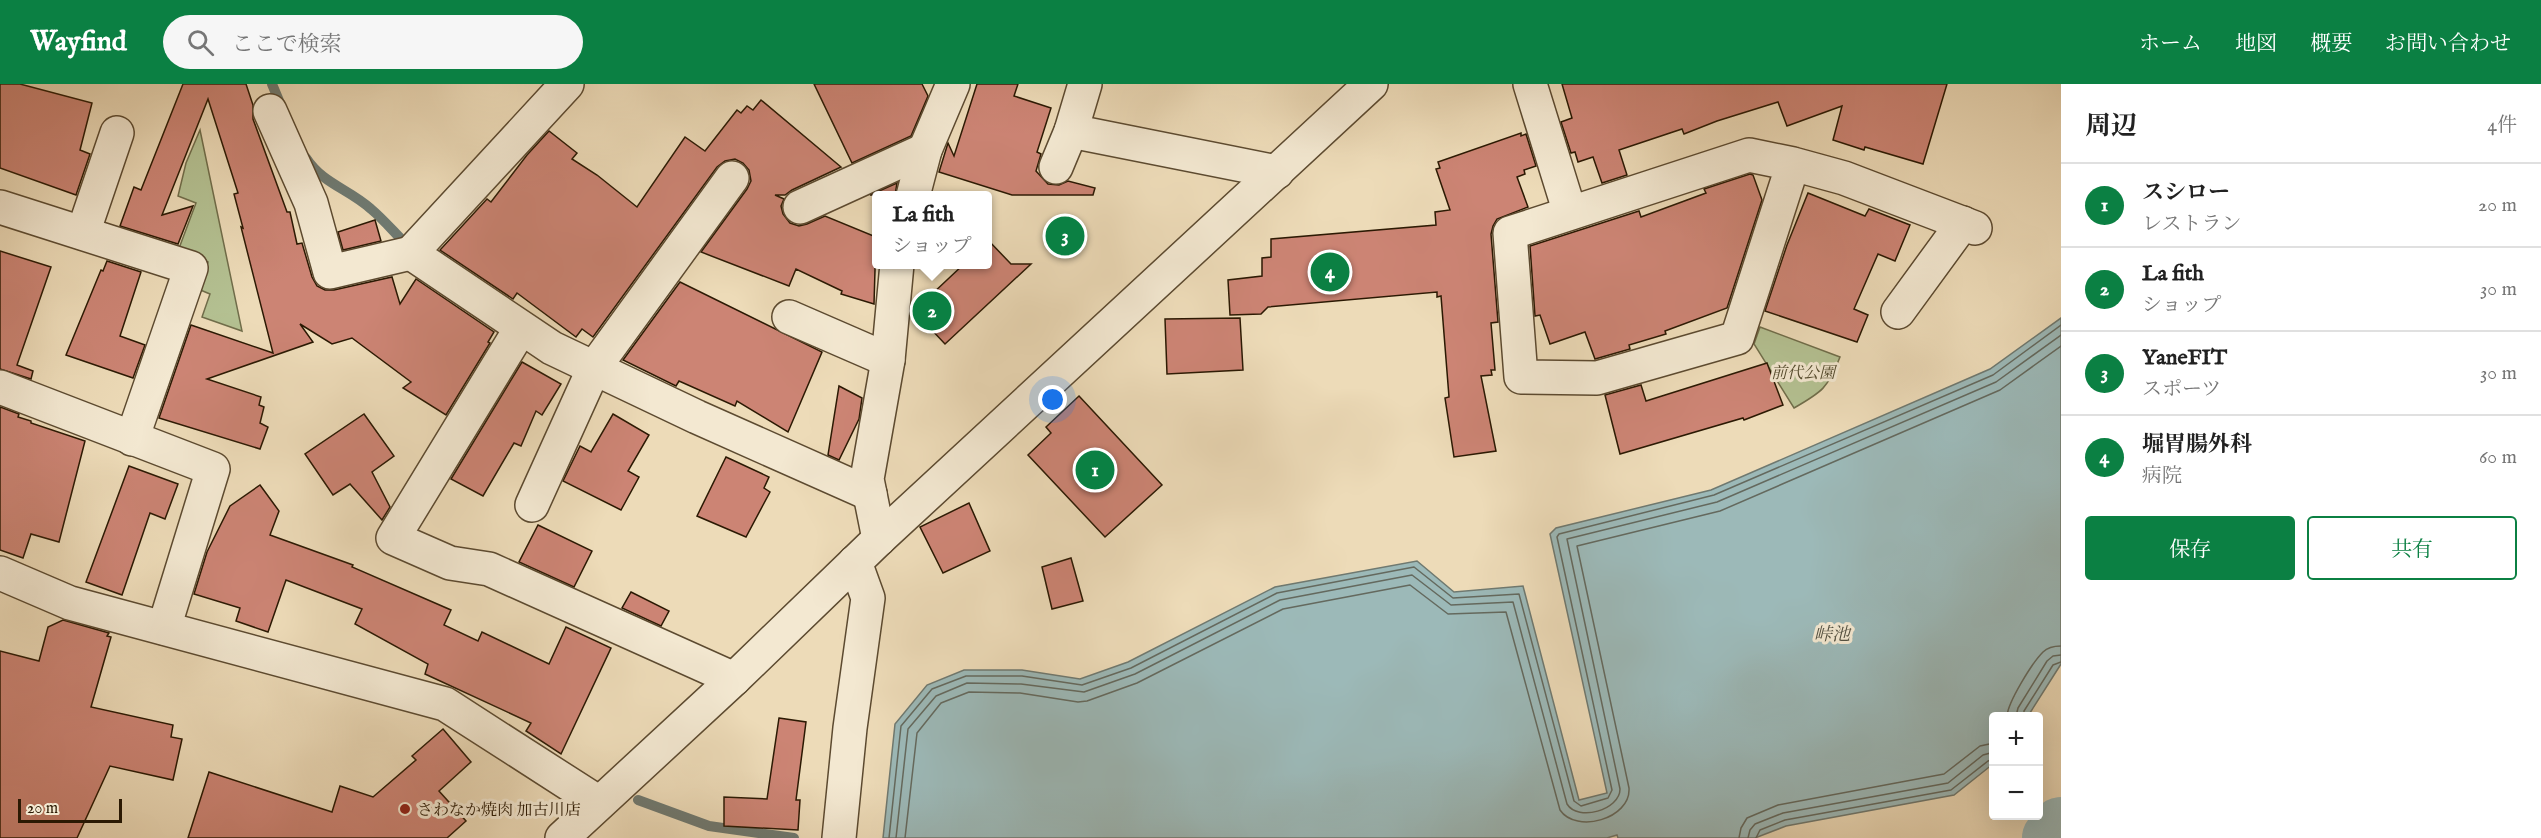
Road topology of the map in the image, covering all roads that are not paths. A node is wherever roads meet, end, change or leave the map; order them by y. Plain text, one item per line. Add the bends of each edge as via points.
1 (567, 84) edge
2 (953, 84) edge
3 (1085, 84) edge
4 (1371, 84) edge
5 (1530, 84) edge
6 (270, 111) dead end
7 (1071, 131) junction
8 (117, 133) dead end
9 (925, 150) junction
10 (1793, 164) junction
11 (1056, 167) dead end
12 (1277, 172) junction
13 (732, 178) dead end
14 (914, 191) edge
15 (0, 207) edge
16 (800, 207) dead end
17 (1570, 213) junction
18 (83, 233) junction
19 (411, 253) junction
20 (897, 269) edge
21 (1898, 312) dead end
22 (789, 317) dead end
23 (521, 328) junction
24 (888, 360) junction
25 (594, 368) junction
26 (0, 387) edge
27 (132, 439) junction
28 (870, 494) junction
29 (532, 505) dead end
30 (879, 539) junction
31 (855, 562) junction
32 (0, 573) edge
33 (164, 628) junction
34 (734, 679) junction
35 (599, 803) junction
36 (562, 838) edge
37 (839, 838) edge

1 - 19 street
2 - 9 street
3 - 7 street
4 - 12 street
5 - 17 street
6 - 19 street via 290,187 311,203 330,272
7 - 11 street
7 - 12 street
8 - 18 street
9 - 14 street
9 - 16 street
10 - 17 street via 1749,155
10 - 17 street via 1737,338 1597,378 1521,377 1510,233
10 - 21 street via 1844,178 1969,225
12 - 30 street
13 - 25 street via 681,221
15 - 18 street
18 - 27 street via 191,268
19 - 23 street
20 - 24 street
22 - 24 street
23 - 25 street
23 - 34 street via 393,538 450,563 489,570
24 - 28 street via 867,479
25 - 28 street
25 - 29 street
26 - 27 street
27 - 33 street via 213,469
28 - 30 street
30 - 31 street
31 - 34 street
31 - 37 street via 868,598
32 - 33 street via 70,603
33 - 35 street via 445,704
34 - 35 street
35 - 36 street

